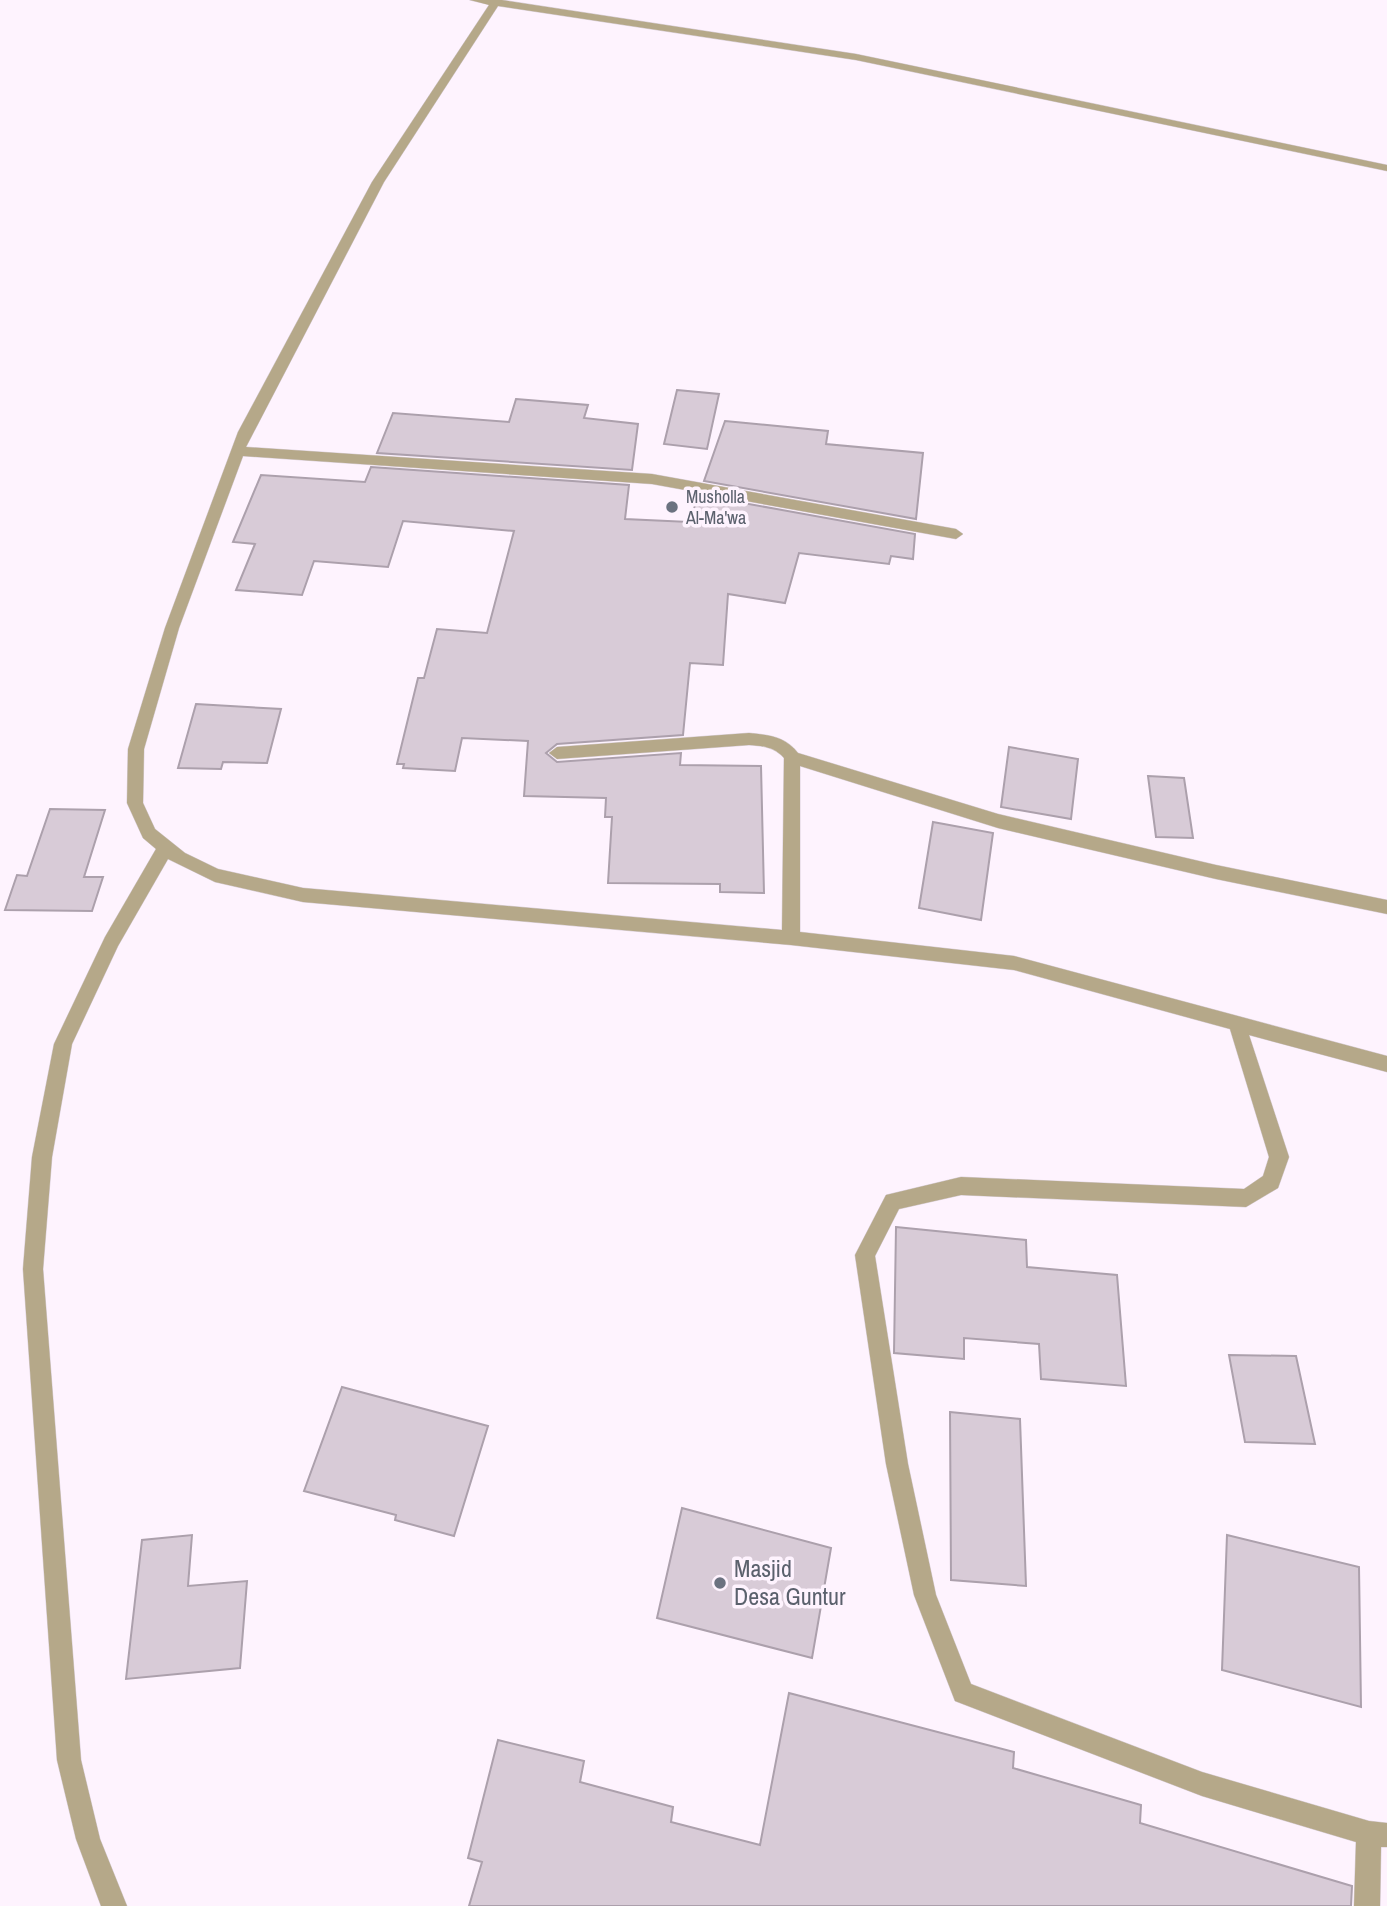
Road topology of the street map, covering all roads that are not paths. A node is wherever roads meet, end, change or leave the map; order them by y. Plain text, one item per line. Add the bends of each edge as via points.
1 (475, 0) edge
2 (496, 1) edge
3 (1387, 168) edge
4 (238, 451) junction
5 (956, 534) dead end
6 (557, 753) dead end
7 (792, 757) junction
8 (166, 847) junction
9 (1387, 907) edge
10 (791, 939) junction
11 (1237, 1024) junction
12 (1387, 1065) edge
13 (1378, 1834) edge
14 (114, 1906) edge
15 (1367, 1906) edge

1 - 2 street
2 - 3 street via 856,57
2 - 4 street via 378,182
4 - 5 street via 652,479
4 - 8 street via 172,628 136,748 135,803 149,833
6 - 7 street via 749,739 778,742
7 - 9 street via 998,821
7 - 10 street
8 - 10 street via 215,875 303,895
8 - 14 street via 111,942 63,1044 42,1157 33,1269 69,1760 88,1839
10 - 11 street via 1014,963
11 - 12 street
11 - 13 street via 1279,1157 1271,1182 1246,1198 961,1186 893,1201 865,1255 897,1464 925,1595 963,1693 1202,1784
13 - 15 street

